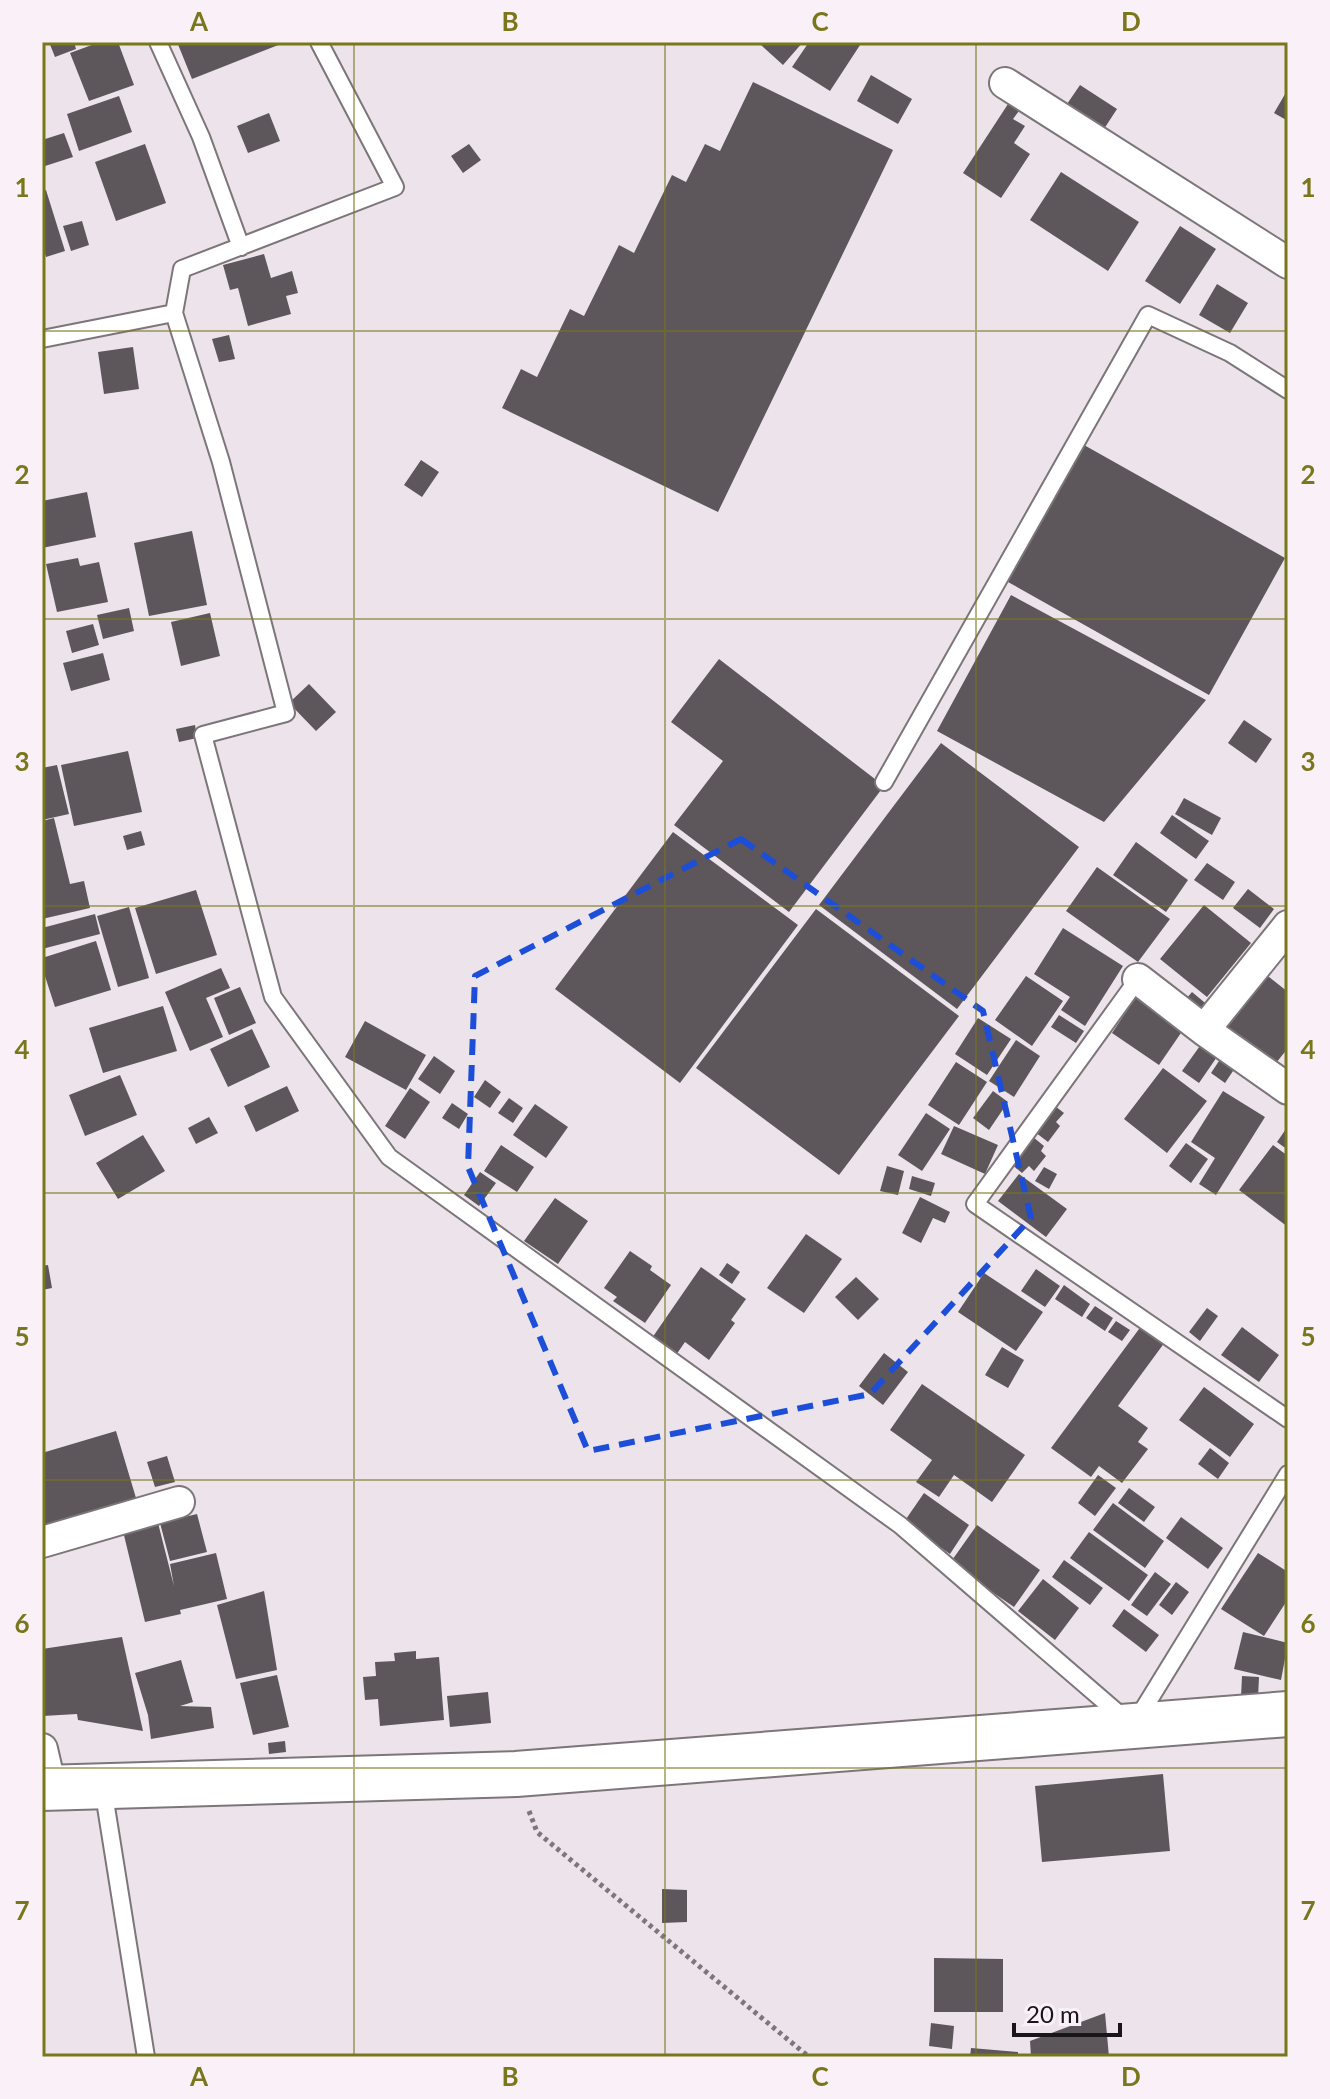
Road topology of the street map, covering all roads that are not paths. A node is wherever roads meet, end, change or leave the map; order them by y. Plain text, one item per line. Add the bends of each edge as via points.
1 (158, 42) edge
2 (319, 42) edge
3 (1005, 83) dead end
4 (241, 247) junction
5 (1288, 263) edge
6 (174, 313) junction
7 (42, 339) edge
8 (1288, 390) edge
9 (884, 782) dead end
10 (1288, 926) edge
11 (1138, 979) joint
12 (1204, 1030) junction
13 (1288, 1089) edge
14 (1288, 1419) edge
15 (1288, 1474) edge
16 (179, 1502) dead end
17 (42, 1542) edge
18 (1288, 1714) edge
19 (1133, 1726) junction
20 (45, 1775) edge
21 (103, 1786) junction
22 (146, 2057) edge

1 - 4 lane via 201,137
2 - 4 lane via 395,187
3 - 5 street
4 - 6 lane via 182,269
6 - 7 lane
6 - 19 lane via 221,462 286,713 203,735 273,997 389,1157 900,1525
8 - 9 lane via 1230,353 1148,315
10 - 12 street
11 - 12 street
11 - 14 lane via 975,1204
12 - 13 street
15 - 19 lane
16 - 17 street
18 - 19 street
19 - 21 street via 516,1774
20 - 21 street
21 - 22 lane

